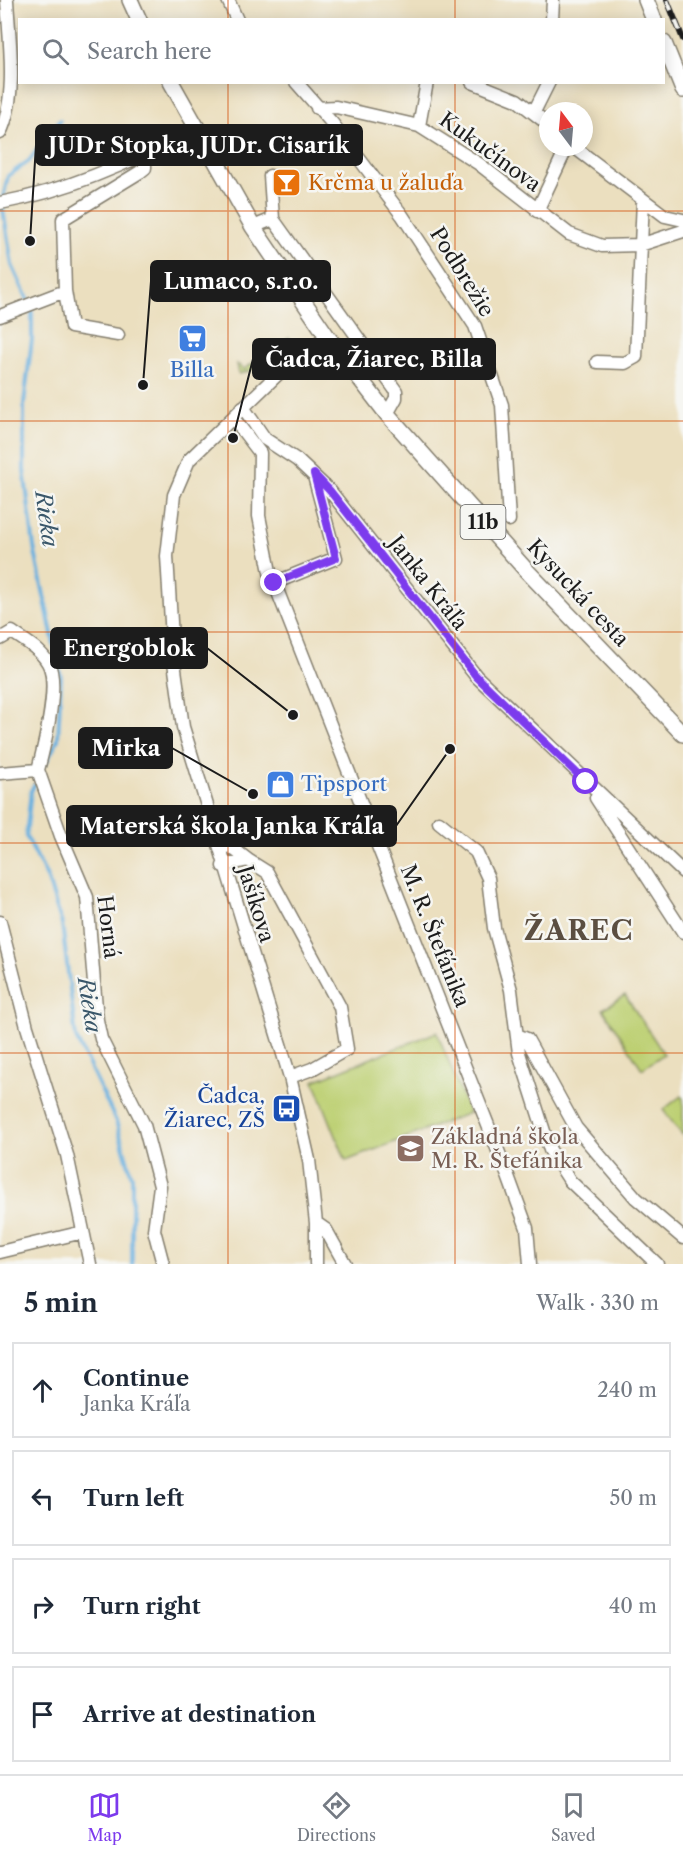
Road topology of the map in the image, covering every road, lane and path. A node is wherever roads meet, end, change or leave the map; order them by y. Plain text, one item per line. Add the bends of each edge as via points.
1 (7, 0) edge
2 (130, 0) edge
3 (228, 0) edge
4 (553, 0) edge
5 (646, 0) edge
6 (138, 18) edge
7 (236, 18) edge
8 (552, 18) edge
9 (653, 18) edge
10 (665, 48) edge
11 (172, 84) edge
12 (298, 84) edge
13 (427, 84) edge
14 (477, 84) edge
15 (548, 84) edge
16 (683, 90) edge
17 (317, 108) junction
18 (534, 112) junction
19 (539, 116) edge
20 (419, 126) junction
21 (195, 127) junction
22 (0, 133) edge
23 (145, 155) junction
24 (563, 156) edge
25 (586, 156) edge
26 (270, 177) dead end
27 (644, 200) junction
28 (0, 203) edge
29 (537, 211) junction
30 (273, 219) junction
31 (683, 220) edge
32 (253, 227) junction
33 (683, 231) edge
34 (640, 245) junction
35 (65, 291) junction
36 (0, 316) edge
37 (118, 335) dead end
38 (327, 336) junction
39 (597, 362) dead end
40 (243, 407) junction
41 (387, 414) junction
42 (237, 423) dead end
43 (314, 474) junction
44 (509, 520) dead end
45 (274, 583) junction
46 (0, 639) edge
47 (683, 734) edge
48 (38, 770) junction
49 (0, 773) edge
50 (586, 782) junction
51 (439, 822) dead end
52 (214, 834) junction
53 (249, 860) junction
54 (223, 866) junction
55 (683, 872) edge
56 (0, 922) edge
57 (683, 932) edge
58 (517, 1035) junction
59 (290, 1077) junction
60 (316, 1223) junction
61 (83, 1232) junction
62 (683, 1238) edge
63 (0, 1252) edge
64 (90, 1264) edge
65 (163, 1264) edge
66 (316, 1264) edge
67 (345, 1264) edge
68 (530, 1264) edge
69 (657, 1264) edge

1 - 22 street via 11,74
2 - 6 main road
3 - 7 street
4 - 8 street
5 - 9 main road
10 - 16 main road
11 - 21 main road, 11b
12 - 17 street, Podbrežie
13 - 20 street, Kukučínova
14 - 18 street
15 - 18 street
17 - 20 street, Kukučínova via 336,107
17 - 44 street, Podbrežie via 402,215 475,326 502,405
18 - 19 street
20 - 29 street, Kukučínova via 479,164
21 - 23 street
21 - 32 main road, Kysucká cesta / 11b
23 - 28 street via 81,181
23 - 35 street via 145,168 140,172 63,219
24 - 29 street, Kukučínova
25 - 27 street
26 - 30 street
27 - 31 street via 665,216
27 - 34 street
29 - 34 street, Kukučínova via 569,234 602,246
30 - 32 street
30 - 41 street via 396,391
32 - 38 main road, Kysucká cesta / 11b
33 - 34 street, Kukučínova
34 - 39 street via 636,357 625,363
35 - 36 street
35 - 37 street via 71,327
38 - 40 street, Jašíkova
38 - 41 main road, Kysucká cesta / 11b
40 - 43 street, Janka Kráľa via 265,439
40 - 52 street, Jašíkova via 198,449 186,466 174,495 168,537 173,655 183,728
41 - 47 main road, Kysucká cesta / 11b via 526,570
42 - 45 street, M. R. Štefánika via 260,453 259,516
43 - 45 street via 336,558
43 - 50 street, Janka Kráľa via 476,676
45 - 68 street, M. R. Štefánika via 508,1176 527,1228
46 - 48 street via 12,632 49,663 52,687
48 - 49 street
48 - 65 street, Horná via 87,897 97,1020 101,1039 144,1125 160,1186 154,1230
50 - 55 street, Janka Kráľa
50 - 57 street, Janka Kráľa
51 - 58 street via 476,852 488,878 494,928 511,990
52 - 53 street
52 - 54 street, Jašíkova
53 - 54 street
53 - 59 street via 267,872 340,1007 347,1049
54 - 59 street, Jašíkova
56 - 61 street via 27,1027 67,1155
58 - 62 street via 527,1039 576,1128 636,1198
58 - 69 street via 519,1053 550,1150 570,1181
59 - 60 street, Jašíkova via 309,1160
60 - 66 street, Jašíkova
60 - 67 street via 326,1230
61 - 63 street
61 - 64 street

